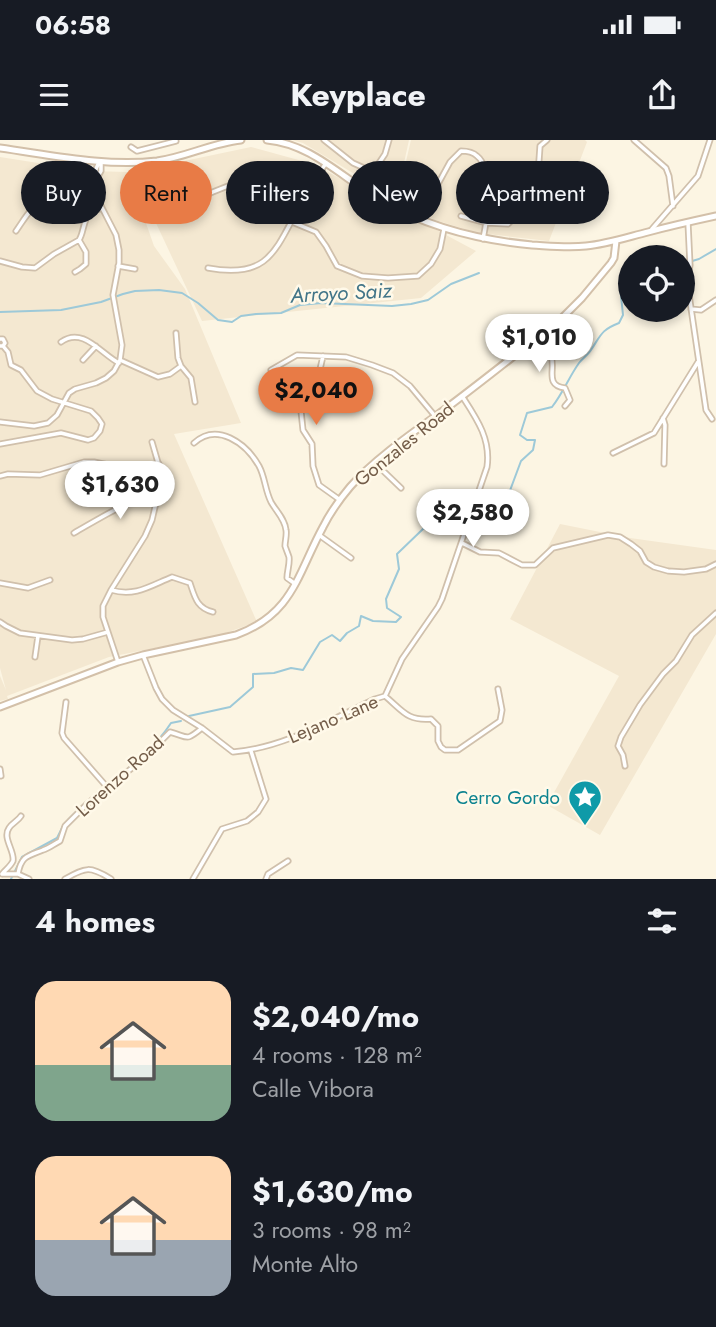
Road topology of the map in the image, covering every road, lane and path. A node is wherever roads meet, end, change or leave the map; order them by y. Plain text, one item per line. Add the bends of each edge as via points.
1 (241, 140) edge
2 (267, 140) edge
3 (324, 140) edge
4 (390, 140) edge
5 (547, 140) edge
6 (634, 140) edge
7 (710, 140) edge
8 (176, 141) edge
9 (229, 141) edge
10 (131, 147) dead end
11 (0, 148) edge
12 (137, 151) junction
13 (100, 161) edge
14 (136, 161) edge
15 (144, 161) edge
16 (323, 161) edge
17 (350, 161) edge
18 (380, 161) edge
19 (482, 161) edge
20 (539, 161) edge
21 (442, 177) edge
22 (673, 206) junction
23 (106, 216) edge
24 (716, 216) edge
25 (688, 223) junction
26 (22, 224) edge
27 (85, 224) edge
28 (291, 224) edge
29 (297, 224) edge
30 (431, 224) edge
31 (487, 224) edge
32 (444, 229) junction
33 (650, 231) junction
34 (16, 232) dead end
35 (483, 239) junction
36 (79, 240) junction
37 (616, 241) junction
38 (689, 245) edge
39 (0, 261) edge
40 (118, 266) junction
41 (208, 268) dead end
42 (135, 269) dead end
43 (75, 272) dead end
44 (716, 300) edge
45 (695, 309) edge
46 (693, 322) edge
47 (176, 333) dead end
48 (537, 338) junction
49 (0, 339) edge
50 (61, 342) dead end
51 (2, 346) edge
52 (96, 346) junction
53 (323, 356) junction
54 (83, 360) dead end
55 (699, 361) junction
56 (119, 362) junction
57 (181, 366) junction
58 (271, 370) dead end
59 (462, 396) junction
60 (195, 402) dead end
61 (63, 403) junction
62 (565, 406) dead end
63 (436, 416) junction
64 (663, 418) junction
65 (712, 419) dead end
66 (0, 422) edge
67 (152, 442) dead end
68 (194, 443) dead end
69 (0, 444) edge
70 (612, 453) dead end
71 (375, 463) junction
72 (159, 464) junction
73 (664, 464) dead end
74 (0, 476) edge
75 (401, 488) dead end
76 (159, 493) junction
77 (340, 500) junction
78 (74, 533) dead end
79 (319, 535) junction
80 (462, 543) junction
81 (351, 558) dead end
82 (716, 564) edge
83 (50, 580) dead end
84 (0, 583) edge
85 (296, 585) junction
86 (111, 590) junction
87 (213, 612) dead end
88 (716, 613) edge
89 (0, 622) edge
90 (108, 632) junction
91 (38, 636) junction
92 (143, 655) junction
93 (36, 657) dead end
94 (118, 662) junction
95 (498, 689) dead end
96 (385, 696) junction
97 (66, 702) dead end
98 (0, 707) edge
99 (202, 728) junction
100 (251, 751) junction
101 (625, 766) dead end
102 (0, 769) edge
103 (1, 776) edge
104 (106, 786) dead end
105 (22, 816) dead end
106 (288, 861) dead end
107 (1, 874) edge
108 (18, 874) junction
109 (29, 879) edge
110 (65, 879) edge
111 (111, 879) edge
112 (193, 879) edge
113 (266, 879) edge

1 - 9 street
2 - 16 street via 309,152
3 - 17 street
4 - 18 street
5 - 20 street via 540,146
6 - 22 street via 667,168
7 - 22 street via 698,176
8 - 12 street
9 - 15 street via 181,156
10 - 12 street
11 - 13 street
12 - 14 street
19 - 21 street via 461,151
22 - 33 street
23 - 40 street via 118,241
24 - 25 street
25 - 33 street
25 - 38 street
26 - 34 street
27 - 36 street
28 - 41 street via 281,243 258,265 228,272
29 - 32 street via 316,232 337,266 362,276 388,278 418,276 440,249
30 - 32 street
31 - 35 street
32 - 35 street
33 - 37 street
35 - 37 street via 558,247
36 - 39 street via 35,268
36 - 43 street via 86,264
37 - 48 street, Gonzales Road via 611,263 572,308
40 - 42 street
40 - 56 street via 113,295 122,345
44 - 45 street
46 - 55 street
47 - 57 street
48 - 59 street, Gonzales Road
48 - 62 street via 551,357 554,384 569,394
49 - 51 street via 5,342
50 - 52 street via 79,338
51 - 61 street via 11,365 49,398
52 - 54 street
52 - 56 street
53 - 58 street via 297,355
53 - 63 street via 346,357 393,373
53 - 77 street via 316,387 301,411 303,429 312,444 319,485
55 - 64 street
55 - 65 street via 706,410
56 - 57 street via 158,377
56 - 61 street via 106,378 72,391
57 - 60 street via 191,378
59 - 63 street, Gonzales Road
59 - 80 street via 483,429 489,457
61 - 66 street via 55,417 41,425
61 - 69 street via 90,411 102,424 100,432 88,440 61,433
63 - 71 street, Gonzales Road
64 - 70 street via 649,437
64 - 73 street
67 - 72 street
68 - 85 street via 216,433 242,445 261,468 267,493 286,529 287,578
71 - 75 street
71 - 77 street, Gonzales Road
72 - 74 street via 122,468 84,462 40,475
72 - 76 street
76 - 78 street via 116,508
76 - 86 street via 148,531
77 - 79 street, Gonzales Road
79 - 81 street
79 - 85 street, Gonzales Road
80 - 82 street via 522,565 535,565 553,548 608,535 620,537 640,551 646,562 668,571
80 - 96 street via 438,607 402,659
83 - 84 street via 28,588
85 - 92 street, Gonzales Road via 277,610 247,631
86 - 87 street via 131,593 172,577 190,583 198,605
86 - 90 street via 102,611
88 - 101 street via 692,635 635,714 618,746
89 - 91 street
90 - 91 street via 78,640
90 - 94 street
91 - 93 street
92 - 94 street, Gonzales Road
92 - 99 street via 162,699
94 - 98 street, Gonzales Road
95 - 96 street, Lejano Lane via 500,721 458,750 441,747 438,726 431,719 417,720
96 - 100 street, Lejano Lane via 292,738
97 - 104 street via 64,738
99 - 100 street via 233,752
99 - 108 street, Lorenzo Road via 191,738 170,732 142,761 87,804 65,826 60,841 26,857
100 - 112 street via 266,799 247,821 222,830
102 - 103 street
105 - 107 street via 9,828 12,863
106 - 113 street
107 - 108 street
108 - 109 street
110 - 111 street via 90,868

